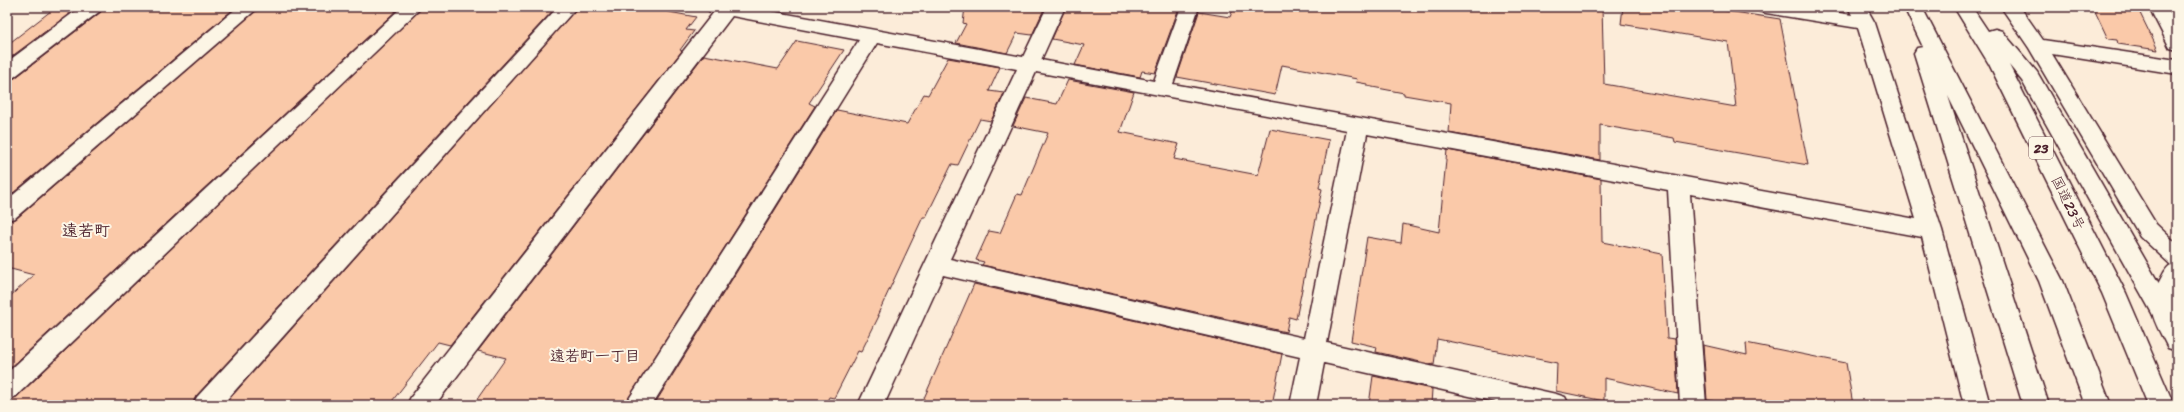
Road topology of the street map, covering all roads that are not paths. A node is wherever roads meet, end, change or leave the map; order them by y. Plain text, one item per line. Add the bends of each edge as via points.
1 (93, 7) edge
2 (250, 7) edge
3 (413, 7) edge
4 (568, 7) edge
5 (1056, 7) edge
6 (1190, 7) edge
7 (1766, 7) edge
8 (1909, 7) edge
9 (1913, 7) edge
10 (1963, 7) edge
11 (1971, 7) edge
12 (2010, 7) edge
13 (2158, 7) edge
14 (722, 8) edge
15 (1861, 15) edge
16 (872, 35) junction
17 (2177, 44) edge
18 (2037, 45) junction
19 (1030, 64) junction
20 (2177, 67) edge
21 (7, 72) edge
22 (1161, 89) junction
23 (1358, 125) junction
24 (1678, 184) junction
25 (7, 212) edge
26 (1930, 230) junction
27 (2177, 258) edge
28 (937, 265) junction
29 (2177, 272) edge
30 (2161, 308) junction
31 (2177, 341) edge
32 (1314, 350) junction
33 (7, 388) edge
34 (206, 405) edge
35 (420, 405) edge
36 (638, 405) edge
37 (872, 405) edge
38 (1303, 405) edge
39 (1556, 405) edge
40 (1694, 405) edge
41 (1977, 405) edge
42 (2036, 405) edge
43 (2098, 405) edge
44 (2161, 405) edge

1 - 21 main road
2 - 25 main road
3 - 33 main road
4 - 34 main road
5 - 19 main road
6 - 22 main road
7 - 15 main road
8 - 42 main road
9 - 43 main road via 2051,281
10 - 44 main road, 国道23号 / 23 via 1999,64 2114,294
11 - 30 main road via 2030,77
12 - 18 main road
13 - 17 main road
14 - 16 main road
14 - 35 main road
15 - 26 main road
16 - 19 main road
16 - 36 main road
18 - 20 main road
18 - 27 main road via 2148,230
19 - 22 main road
19 - 28 main road
22 - 23 main road
23 - 24 main road
23 - 32 main road
24 - 26 main road
24 - 40 main road
26 - 41 main road
28 - 32 main road
28 - 37 main road
29 - 30 main road via 2165,290
30 - 31 main road
32 - 38 main road
32 - 39 main road

